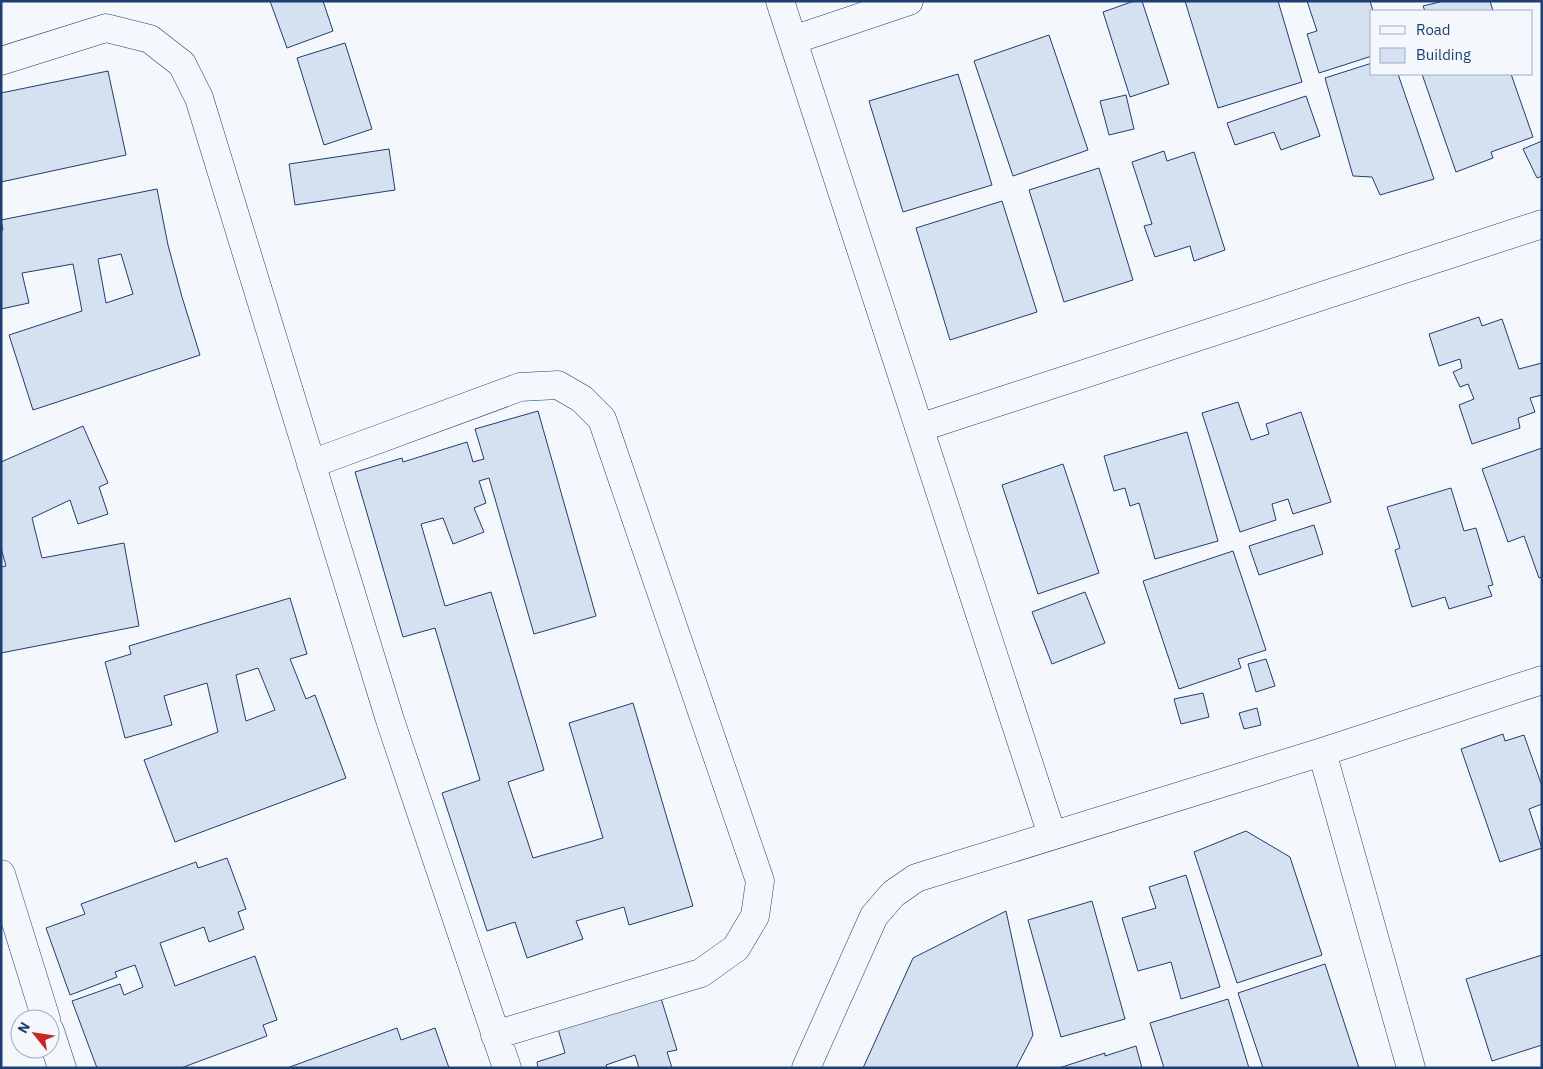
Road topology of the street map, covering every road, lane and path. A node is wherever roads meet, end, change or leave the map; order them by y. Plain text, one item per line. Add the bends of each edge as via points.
1 (780, 1) edge
2 (909, 1) edge
3 (793, 40) junction
4 (1, 61) edge
5 (1542, 224) edge
6 (919, 428) junction
7 (311, 464) junction
8 (1542, 680) edge
9 (1322, 752) junction
10 (1052, 836) junction
11 (1, 874) edge
12 (43, 1009) edge
13 (495, 1035) junction
14 (507, 1068) edge
15 (806, 1068) edge
16 (1411, 1068) edge

1 - 3 street
2 - 3 street
3 - 6 street
4 - 7 street via 106,28 150,39 182,64 199,98
5 - 6 street
6 - 10 street
7 - 13 street via 390,720
7 - 13 street via 520,387 558,385 582,399 602,419 760,881 755,916 736,948 701,973
8 - 9 street
9 - 10 street
9 - 16 street
10 - 15 street via 916,878 892,894 874,916
11 - 12 street
13 - 14 street

